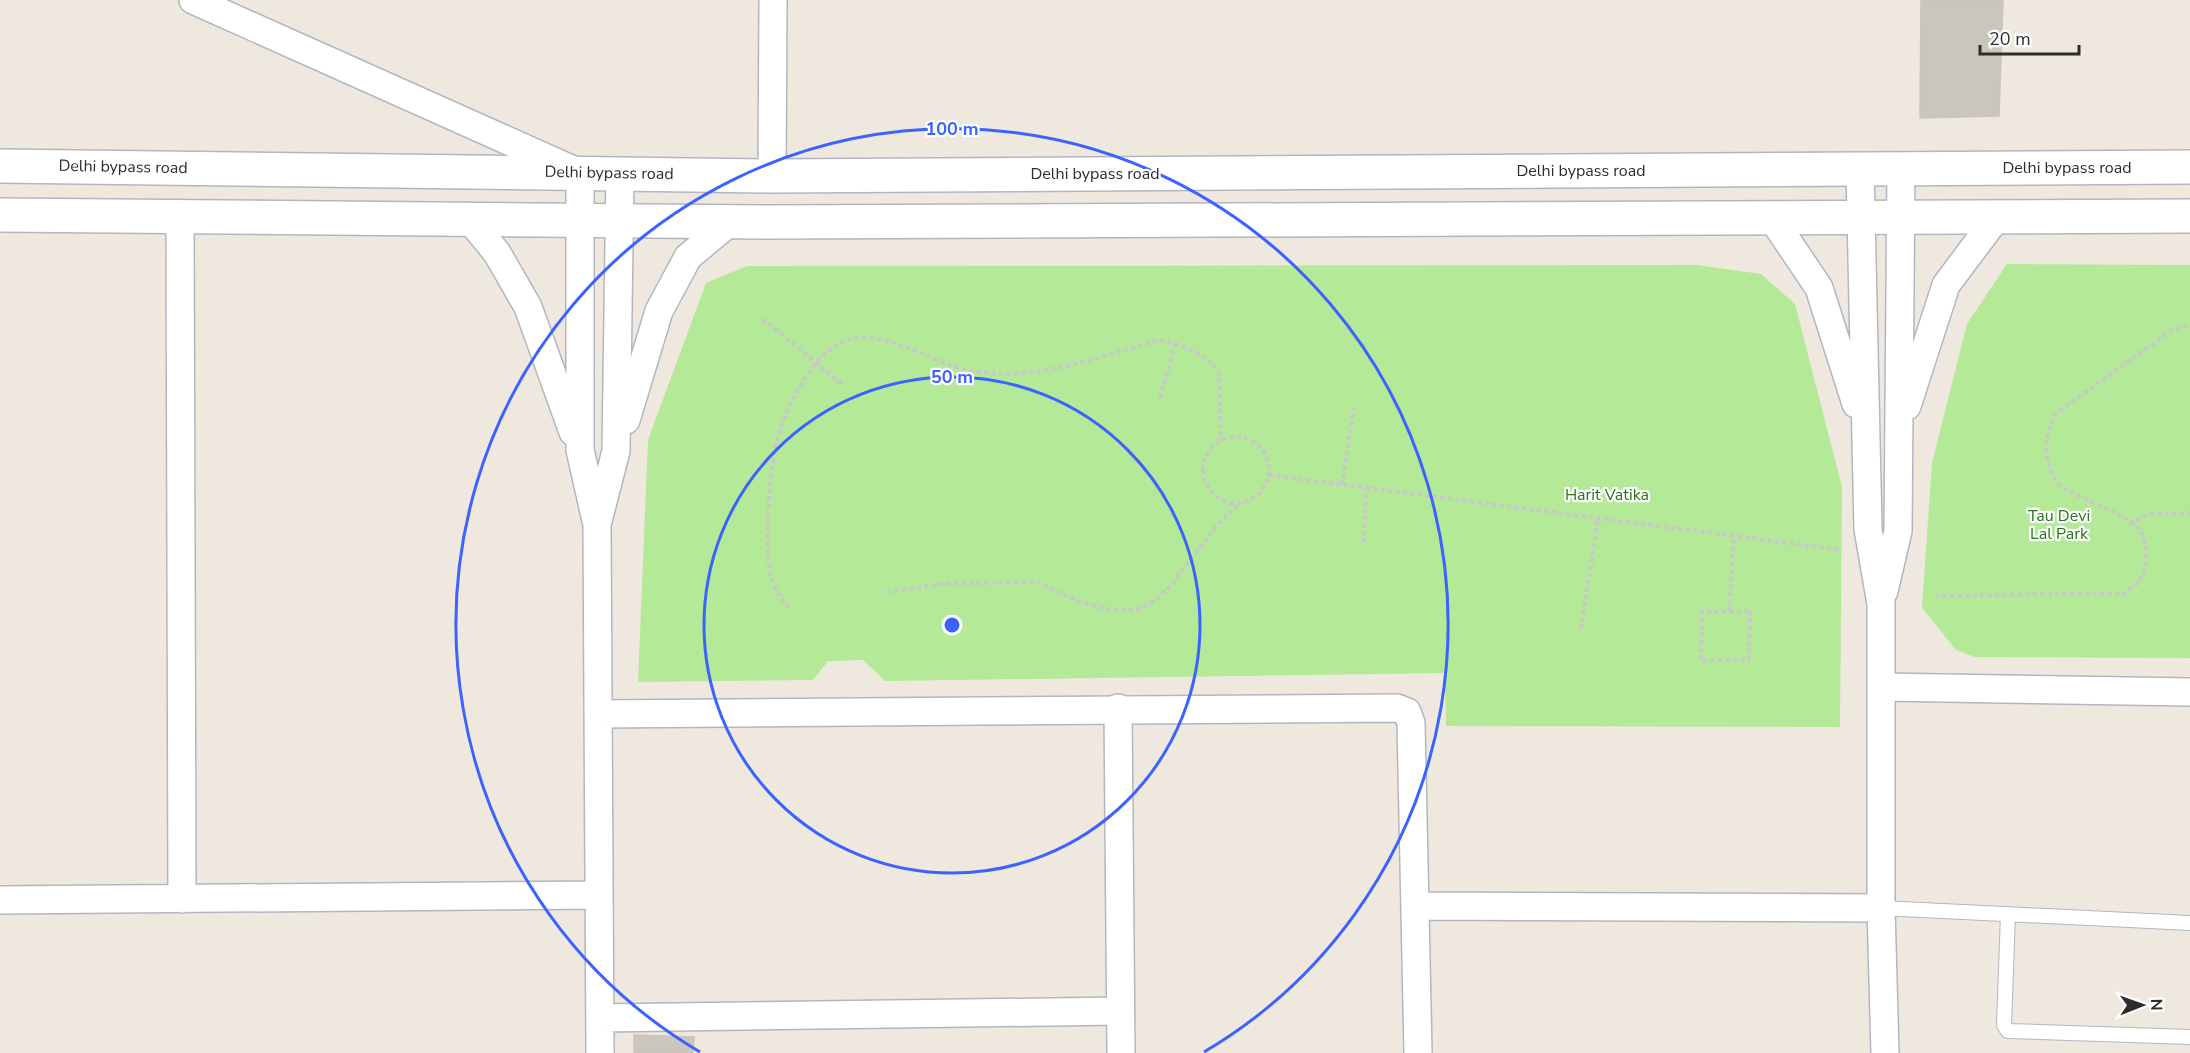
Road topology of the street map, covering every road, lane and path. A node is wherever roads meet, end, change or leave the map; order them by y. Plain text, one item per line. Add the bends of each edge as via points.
1 (194, 0) edge
2 (773, 0) edge
3 (0, 166) edge
4 (2190, 167) edge
5 (1901, 168) junction
6 (1860, 169) junction
7 (580, 173) junction
8 (620, 173) junction
9 (772, 176) junction
10 (0, 215) edge
11 (180, 216) junction
12 (2190, 216) edge
13 (1901, 217) junction
14 (1997, 217) junction
15 (1772, 218) junction
16 (1861, 218) junction
17 (470, 220) junction
18 (580, 220) junction
19 (620, 221) junction
20 (730, 222) junction
21 (763, 319) dead end
22 (2190, 326) edge
23 (1175, 344) junction
24 (816, 363) junction
25 (843, 385) dead end
26 (1160, 398) dead end
27 (1354, 407) dead end
28 (1899, 432) junction
29 (1866, 434) junction
30 (1221, 440) junction
31 (580, 450) junction
32 (616, 451) junction
33 (1269, 475) junction
34 (1342, 484) junction
35 (1366, 488) junction
36 (1239, 504) junction
37 (2190, 513) edge
38 (1598, 518) junction
39 (2130, 523) junction
40 (597, 525) junction
41 (1734, 536) junction
42 (1364, 543) dead end
43 (1872, 554) junction
44 (887, 592) dead end
45 (1935, 596) dead end
46 (1881, 604) junction
47 (789, 608) dead end
48 (1729, 611) junction
49 (1581, 629) dead end
50 (1882, 687) junction
51 (2190, 693) edge
52 (1118, 708) junction
53 (598, 714) junction
54 (599, 895) junction
55 (182, 899) junction
56 (0, 900) edge
57 (1417, 906) junction
58 (1881, 908) junction
59 (2008, 914) junction
60 (2190, 923) edge
61 (1120, 1011) junction
62 (600, 1018) junction
63 (2190, 1037) edge
64 (600, 1053) edge
65 (1121, 1053) edge
66 (1418, 1053) edge
67 (1885, 1053) edge

1 - 7 street
2 - 9 street
3 - 7 main road, Delhi bypass road
4 - 5 main road, Delhi bypass road
5 - 6 main road, Delhi bypass road
5 - 13 street
6 - 9 main road, Delhi bypass road
6 - 16 street
7 - 8 main road, Delhi bypass road
7 - 18 street
8 - 9 main road, Delhi bypass road
8 - 19 street
10 - 11 main road
11 - 17 main road
11 - 55 street
12 - 14 main road
13 - 14 main road
13 - 16 main road
13 - 28 street
14 - 28 street via 1946,285
15 - 16 main road
15 - 20 main road
15 - 29 street via 1819,288
16 - 29 street
17 - 18 main road
17 - 31 street via 497,254 528,307
18 - 19 main road
18 - 31 street
19 - 20 main road
19 - 32 street
20 - 32 street via 688,257 659,311
21 - 24 path
22 - 39 path via 2172,330 2059,411 2047,430 2052,479 2061,488
23 - 24 path via 1159,340 1030,374 964,369 888,342 864,339 839,343 826,350
23 - 26 path
23 - 30 path via 1215,365 1219,374
24 - 25 path
24 - 47 path via 779,433 766,532 773,584
27 - 34 path
28 - 46 street via 1898,531
29 - 43 street
30 - 33 path via 1231,437 1251,441 1265,455
30 - 36 path via 1205,456 1204,479 1216,498
31 - 40 street
32 - 40 street
33 - 34 path
33 - 36 path via 1259,494
34 - 35 path
35 - 38 path
35 - 42 path
36 - 44 path via 1217,525 1171,585 1154,602 1138,609 1109,609 1083,603 1037,582 942,584
37 - 39 path via 2150,514
38 - 41 path
38 - 49 path
39 - 45 path via 2136,525 2144,539 2146,557 2144,572 2125,593
40 - 53 street
41 - 43 path
41 - 48 path
43 - 46 street
46 - 50 street
48 - 48 path via 1750,611 1749,659 1701,661 1702,612
50 - 51 street
50 - 58 street
52 - 53 street
52 - 57 street via 1397,708 1407,712 1411,723
52 - 61 street
53 - 54 street
54 - 55 street
54 - 62 street
55 - 56 street
57 - 58 street
57 - 66 street
58 - 59 lane
58 - 67 street
59 - 60 lane
59 - 63 lane via 2004,1024 2008,1031
61 - 62 street
61 - 65 street
62 - 64 street

